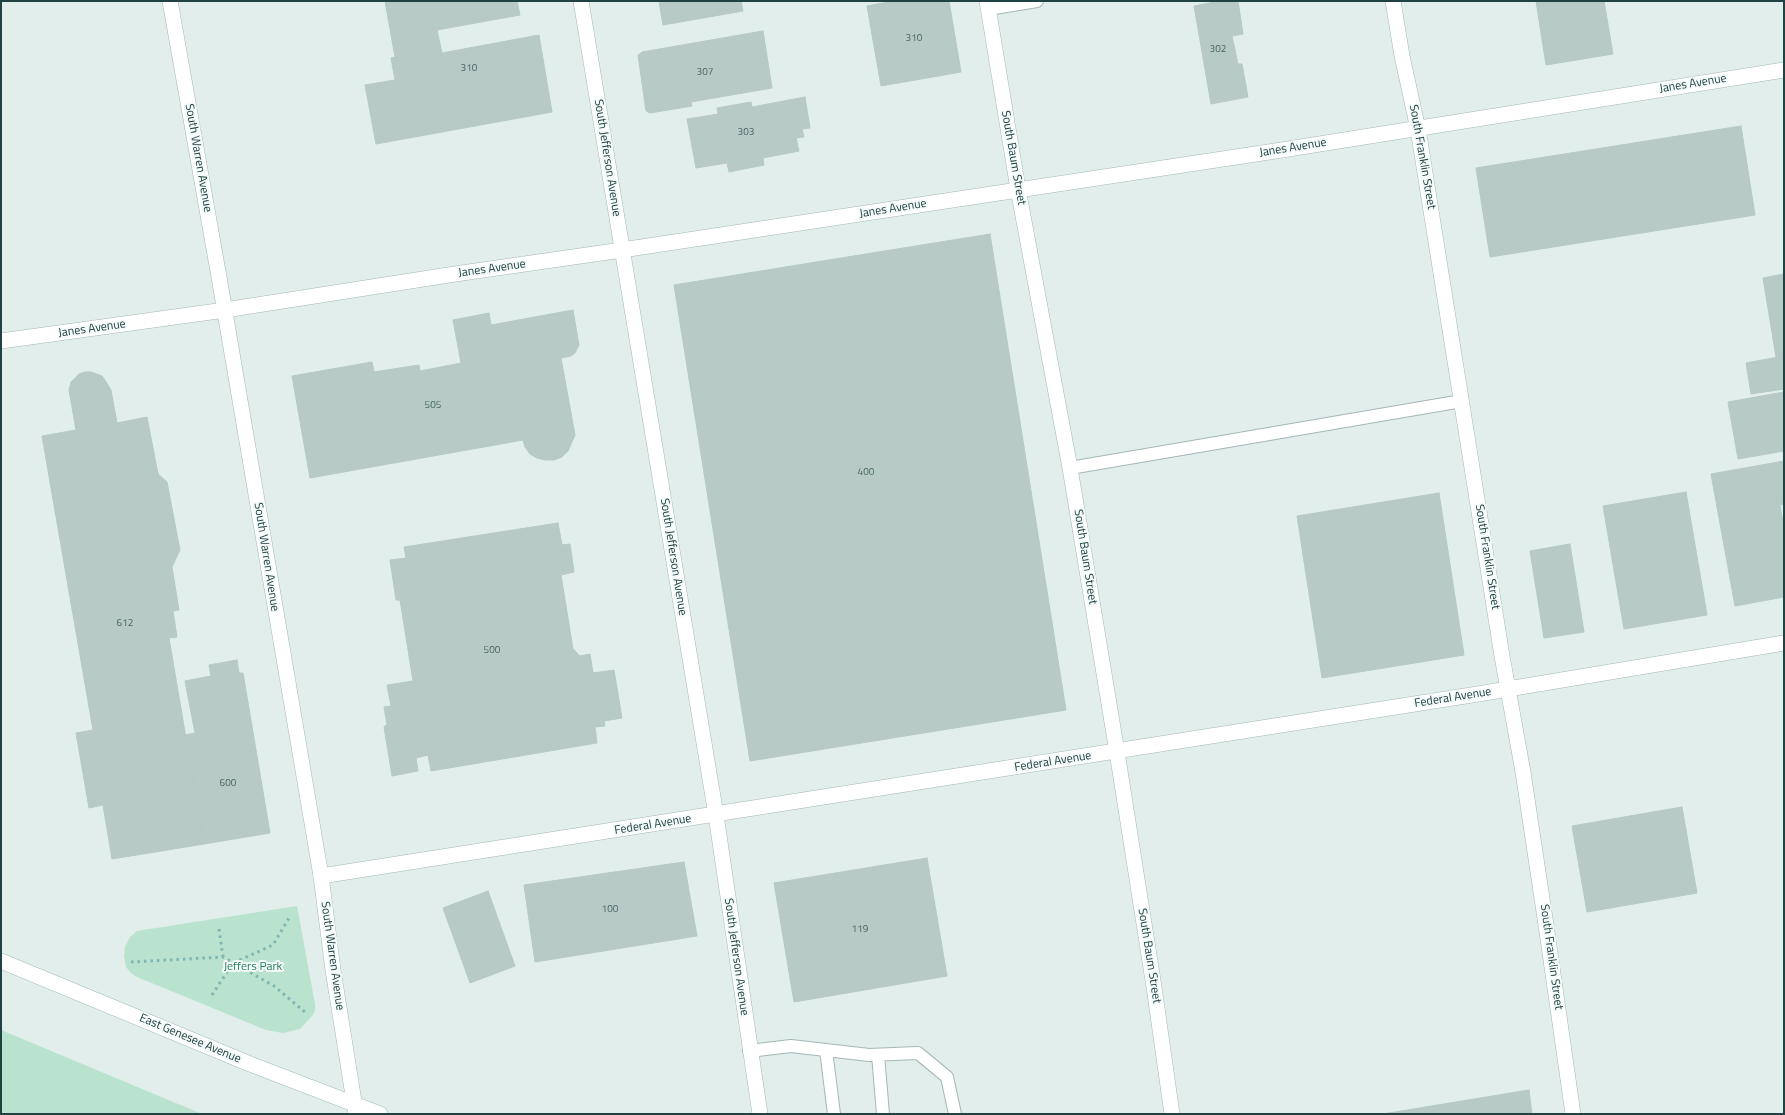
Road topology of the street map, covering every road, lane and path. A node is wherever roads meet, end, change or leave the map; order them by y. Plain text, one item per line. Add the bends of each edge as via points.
1 (170, 1) edge
2 (581, 1) edge
3 (1038, 1) edge
4 (1393, 1) edge
5 (987, 5) edge
6 (1784, 70) edge
7 (1418, 129) junction
8 (1018, 190) junction
9 (622, 250) junction
10 (225, 310) junction
11 (1, 342) edge
12 (1462, 400) junction
13 (1070, 468) junction
14 (1784, 643) edge
15 (1508, 689) junction
16 (1118, 752) junction
17 (716, 815) junction
18 (322, 876) junction
19 (289, 918) dead end
20 (219, 929) dead end
21 (223, 957) junction
22 (1, 961) edge
23 (131, 962) dead end
24 (233, 963) junction
25 (212, 995) dead end
26 (305, 1012) dead end
27 (826, 1050) junction
28 (749, 1051) junction
29 (878, 1055) junction
30 (355, 1108) edge
31 (380, 1114) edge
32 (760, 1114) edge
33 (834, 1114) edge
34 (883, 1114) edge
35 (955, 1114) edge
36 (1172, 1114) edge
37 (1572, 1114) edge

1 - 10 street, South Warren Avenue
2 - 9 street, South Jefferson Avenue
3 - 5 lane
4 - 7 street, South Franklin Street
5 - 8 street, South Baum Street
6 - 7 street, Janes Avenue
7 - 8 street, Janes Avenue
7 - 12 street, South Franklin Street
8 - 9 street, Janes Avenue
8 - 13 street, South Baum Street
9 - 10 street, Janes Avenue
9 - 17 street, South Jefferson Avenue
10 - 11 street, Janes Avenue
10 - 18 street, South Warren Avenue
12 - 13 lane
12 - 15 street, South Franklin Street
13 - 16 street, South Baum Street
14 - 15 street, Federal Avenue
15 - 16 street, Federal Avenue
15 - 37 street, South Franklin Street via 1544,906
16 - 17 street, Federal Avenue
16 - 36 street, South Baum Street
17 - 18 street, Federal Avenue
17 - 28 street, South Jefferson Avenue
18 - 30 street, South Warren Avenue
19 - 24 path via 273,946
20 - 21 path
21 - 23 path
21 - 24 path
22 - 30 street, East Genesee Avenue
24 - 25 path
24 - 26 path via 274,986
27 - 28 lane via 791,1046
27 - 29 lane
27 - 33 lane
28 - 32 street, South Jefferson Avenue
29 - 34 lane
29 - 35 lane via 918,1053 947,1077
30 - 31 street, East Genesee Avenue

